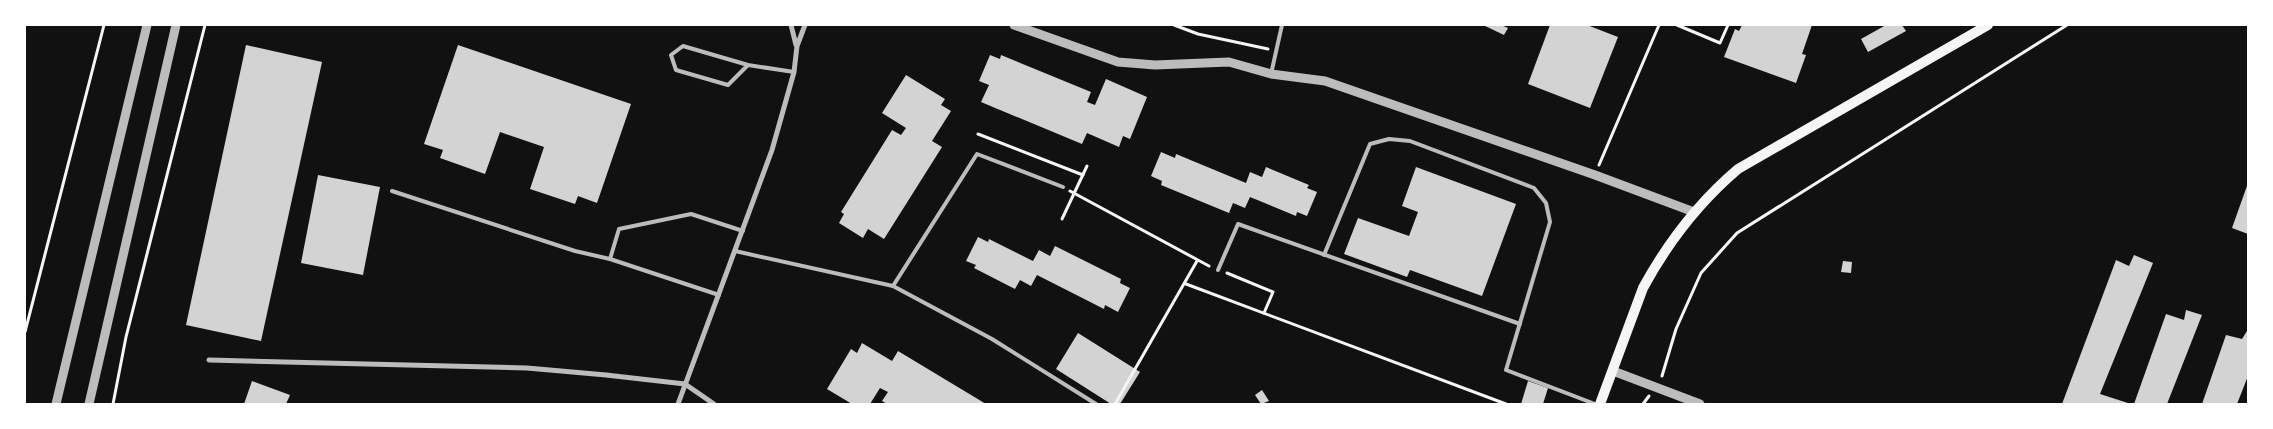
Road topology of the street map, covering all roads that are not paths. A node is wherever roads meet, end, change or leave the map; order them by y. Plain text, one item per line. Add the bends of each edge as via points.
1 (147, 25) edge
2 (176, 25) edge
3 (791, 25) edge
4 (805, 25) edge
5 (1014, 25) edge
6 (1282, 25) edge
7 (1988, 25) edge
8 (797, 46) junction
9 (748, 65) junction
10 (794, 72) junction
11 (1271, 74) junction
12 (1062, 187) road end
13 (392, 191) dead end
14 (1694, 212) junction
15 (743, 232) junction
16 (735, 251) junction
17 (1324, 255) junction
18 (610, 259) junction
19 (1218, 270) road end
20 (893, 286) junction
21 (719, 295) junction
22 (1520, 324) junction
23 (208, 360) dead end
24 (1613, 371) junction
25 (685, 384) junction
26 (56, 404) edge
27 (89, 404) edge
28 (678, 404) edge
29 (714, 404) edge
30 (1096, 404) edge
31 (1595, 404) edge
32 (1600, 404) edge
33 (1700, 404) edge

1 - 26 street
2 - 27 street
3 - 8 street
4 - 8 street
5 - 11 street via 1118,62 1155,65 1229,62
6 - 11 lane
7 - 14 main road via 1738,169
8 - 10 street
9 - 9 lane via 683,46 672,54 676,70 728,85
9 - 10 lane
10 - 15 street via 772,150
11 - 14 street via 1324,81
12 - 20 lane via 977,154
13 - 18 lane via 575,251
14 - 24 main road via 1667,247 1643,288
15 - 16 street
15 - 18 lane via 691,214 619,229
16 - 20 lane
16 - 21 street
17 - 19 lane via 1238,224
17 - 22 lane
17 - 22 lane via 1370,144 1389,139 1410,141 1534,188 1546,203 1550,222
18 - 21 lane
20 - 30 lane via 992,339
21 - 25 street
22 - 31 lane via 1506,370
23 - 25 street via 527,368
24 - 32 main road
24 - 33 street
25 - 28 street
25 - 29 street

